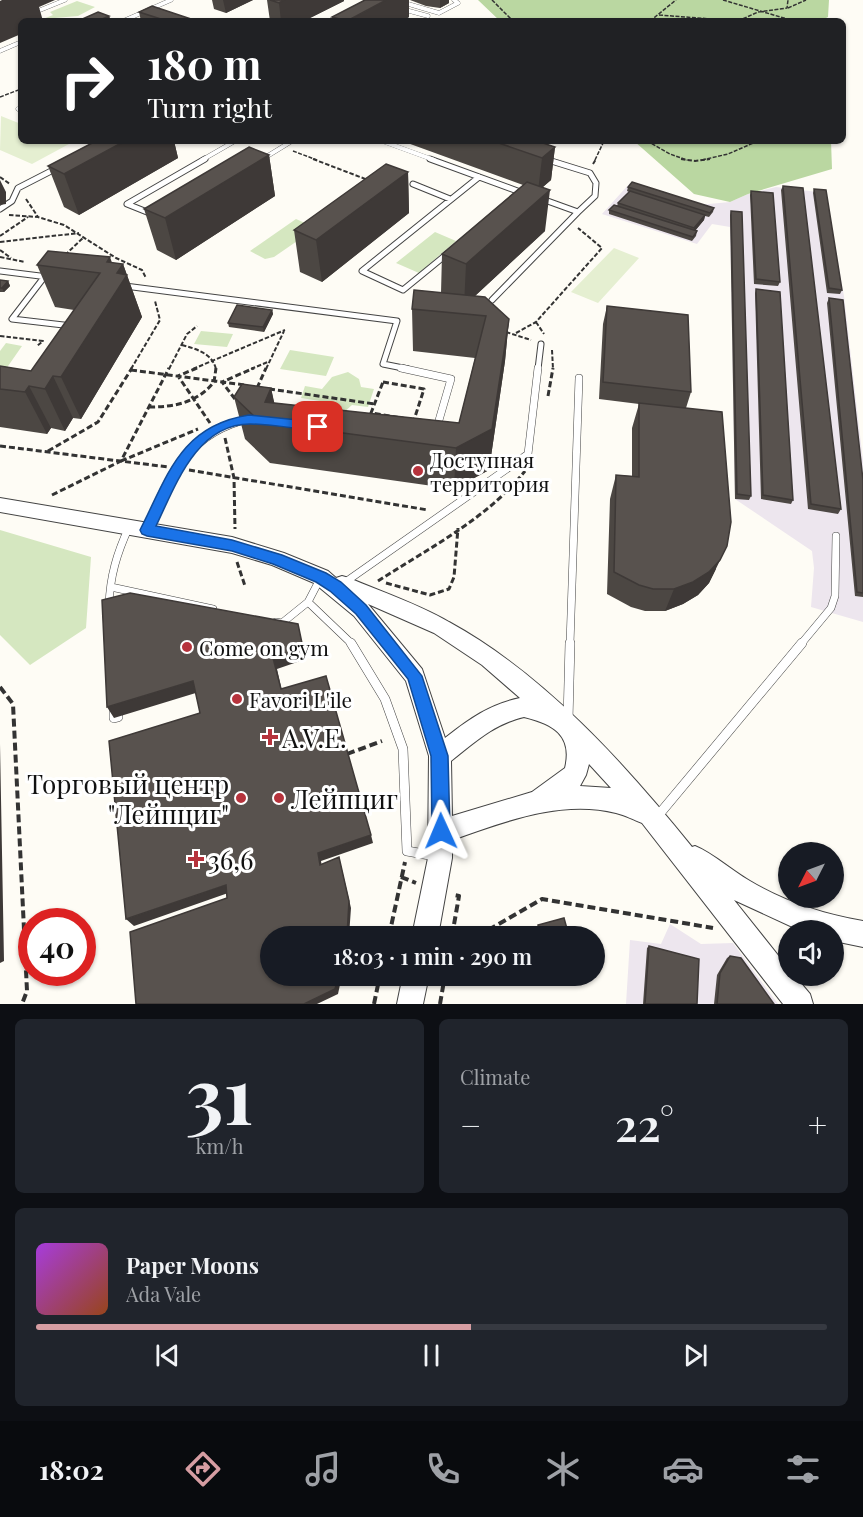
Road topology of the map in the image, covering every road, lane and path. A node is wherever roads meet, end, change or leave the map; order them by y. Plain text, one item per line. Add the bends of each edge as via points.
1 (65, 0) edge
2 (171, 0) edge
3 (395, 0) edge
4 (454, 0) edge
5 (492, 0) edge
6 (676, 0) edge
7 (723, 0) edge
8 (788, 0) edge
9 (806, 0) edge
10 (396, 7) dead end
11 (787, 8) junction
12 (758, 12) junction
13 (32, 13) dead end
14 (436, 13) junction
15 (658, 15) junction
16 (428, 16) junction
17 (130, 18) edge
18 (425, 18) edge
19 (510, 18) edge
20 (654, 18) edge
21 (698, 18) edge
22 (745, 18) edge
23 (782, 18) edge
24 (18, 43) edge
25 (0, 51) edge
26 (18, 90) edge
27 (0, 97) edge
28 (230, 144) edge
29 (288, 144) edge
30 (390, 144) edge
31 (603, 144) edge
32 (651, 144) edge
33 (753, 144) edge
34 (99, 145) edge
35 (283, 147) junction
36 (90, 150) edge
37 (538, 157) edge
38 (61, 165) edge
39 (254, 165) edge
40 (590, 173) junction
41 (479, 177) junction
42 (374, 181) edge
43 (413, 184) dead end
44 (519, 191) junction
45 (528, 194) edge
46 (537, 198) edge
47 (450, 199) junction
48 (510, 199) edge
49 (0, 209) edge
50 (578, 212) junction
51 (0, 214) edge
52 (29, 216) junction
53 (156, 216) edge
54 (569, 221) junction
55 (79, 234) junction
56 (0, 236) edge
57 (84, 237) junction
58 (0, 242) edge
59 (457, 245) edge
60 (0, 250) edge
61 (0, 257) edge
62 (116, 258) junction
63 (12, 259) junction
64 (61, 259) edge
65 (106, 263) edge
66 (34, 264) dead end
67 (0, 271) edge
68 (45, 276) junction
69 (56, 278) edge
70 (136, 280) dead end
71 (119, 285) edge
72 (151, 289) junction
73 (492, 300) edge
74 (197, 326) dead end
75 (83, 327) edge
76 (497, 330) edge
77 (516, 333) junction
78 (0, 334) edge
79 (541, 344) joint
80 (182, 345) junction
81 (38, 346) dead end
82 (214, 360) junction
83 (271, 361) junction
84 (131, 370) junction
85 (166, 374) junction
86 (178, 376) junction
87 (579, 378) dead end
88 (214, 381) junction
89 (222, 382) junction
90 (258, 387) junction
91 (194, 399) junction
92 (375, 404) junction
93 (149, 407) junction
94 (245, 412) junction
95 (241, 420) junction
96 (260, 420) edge
97 (210, 424) junction
98 (216, 429) junction
99 (434, 440) edge
100 (0, 446) edge
101 (46, 452) junction
102 (121, 461) junction
103 (178, 468) junction
104 (234, 478) junction
105 (52, 495) dead end
106 (0, 505) edge
107 (443, 512) junction
108 (458, 528) dead end
109 (138, 529) junction
110 (836, 536) dead end
111 (232, 546) junction
112 (312, 573) junction
113 (379, 581) dead end
114 (342, 584) junction
115 (245, 586) dead end
116 (111, 587) junction
117 (308, 602) junction
118 (225, 611) edge
119 (108, 612) edge
120 (271, 621) edge
121 (0, 687) edge
122 (113, 694) edge
123 (118, 717) edge
124 (568, 725) junction
125 (382, 741) dead end
126 (347, 754) edge
127 (440, 756) junction
128 (521, 806) junction
129 (655, 820) junction
130 (441, 831) junction
131 (407, 850) junction
132 (440, 858) junction
133 (459, 896) dead end
134 (391, 926) edge
135 (427, 926) edge
136 (454, 926) edge
137 (495, 926) edge
138 (716, 928) dead end
139 (863, 934) edge
140 (378, 986) edge
141 (414, 986) edge
142 (443, 986) edge
143 (22, 1004) edge
144 (374, 1004) edge
145 (410, 1004) edge
146 (440, 1004) edge
147 (800, 1004) edge

1 - 13 lane
2 - 17 lane
3 - 14 lane
4 - 14 lane via 458,3
5 - 19 path
6 - 15 path
7 - 12 path
8 - 11 path
9 - 11 path
10 - 16 lane
11 - 12 path
12 - 22 path
12 - 23 path
14 - 16 lane
15 - 20 path
15 - 21 path
16 - 18 lane
24 - 25 lane
26 - 27 path
28 - 53 lane via 127,204
29 - 35 lane
30 - 41 lane
31 - 40 path
32 - 33 path via 662,152 694,161
34 - 36 lane
35 - 39 lane
35 - 42 path
37 - 40 lane
38 - 49 lane via 18,189 12,201
40 - 50 lane via 596,183 595,196
41 - 44 lane
41 - 47 lane
43 - 47 lane
44 - 45 lane
44 - 48 lane
46 - 50 lane
47 - 59 lane via 362,271 404,290
50 - 54 lane
51 - 52 path
52 - 55 path via 63,225
52 - 56 path
54 - 73 lane
54 - 77 path via 602,248 536,322
55 - 57 path
55 - 58 path
57 - 62 path
57 - 64 path
60 - 63 path
61 - 63 path
62 - 65 path
62 - 70 path via 142,270 148,281
63 - 66 path
67 - 68 lane
68 - 69 lane
68 - 75 lane via 12,319
71 - 72 lane
72 - 84 path via 160,320
72 - 99 lane via 397,321 383,364 451,379
74 - 80 path
76 - 77 path
77 - 79 path
78 - 81 path via 43,341
79 - 107 lane via 528,454
80 - 82 path via 197,348
80 - 85 path
82 - 83 path via 285,330
82 - 86 path
82 - 88 path
83 - 89 path
83 - 90 path
84 - 85 path
84 - 101 path via 98,422
85 - 86 path
85 - 93 path
86 - 88 path
86 - 91 path
87 - 124 lane
88 - 89 path
88 - 91 path
89 - 90 path
89 - 94 path
90 - 92 path
90 - 94 path
91 - 93 path via 168,407
91 - 97 path
92 - 92 path via 371,414 414,420 424,388 382,382
93 - 102 path
94 - 95 path
95 - 96 lane
95 - 98 lane
97 - 98 path
97 - 102 path
98 - 103 lane via 197,441
98 - 104 path via 225,437
100 - 101 path
101 - 102 path
102 - 103 path
102 - 105 path
103 - 104 path
103 - 109 lane
104 - 107 path
104 - 111 path
106 - 109 street
107 - 114 lane
108 - 113 path via 454,577 448,589 430,595
109 - 111 street
109 - 116 lane via 117,553
110 - 129 lane via 835,596 828,612
111 - 112 street
111 - 115 path
112 - 114 street
112 - 117 lane
112 - 127 street via 336,586 361,610 414,676
114 - 124 street via 441,627 489,658
116 - 118 lane
116 - 119 lane
117 - 120 lane via 282,624
117 - 131 lane via 352,644 385,699 403,748
121 - 143 path via 14,704 27,991
122 - 123 lane via 114,718
124 - 127 street via 546,712 524,707 505,711 482,722
124 - 128 street via 580,754 575,775 554,792
124 - 129 street
125 - 126 path
127 - 130 street
128 - 129 street via 598,797 628,804
128 - 130 street
129 - 139 street via 699,863 753,898 797,918
129 - 147 street
130 - 132 street
131 - 132 lane
131 - 134 path
132 - 135 street
133 - 136 path
137 - 138 path via 542,899
140 - 144 path
141 - 145 street
142 - 146 path

